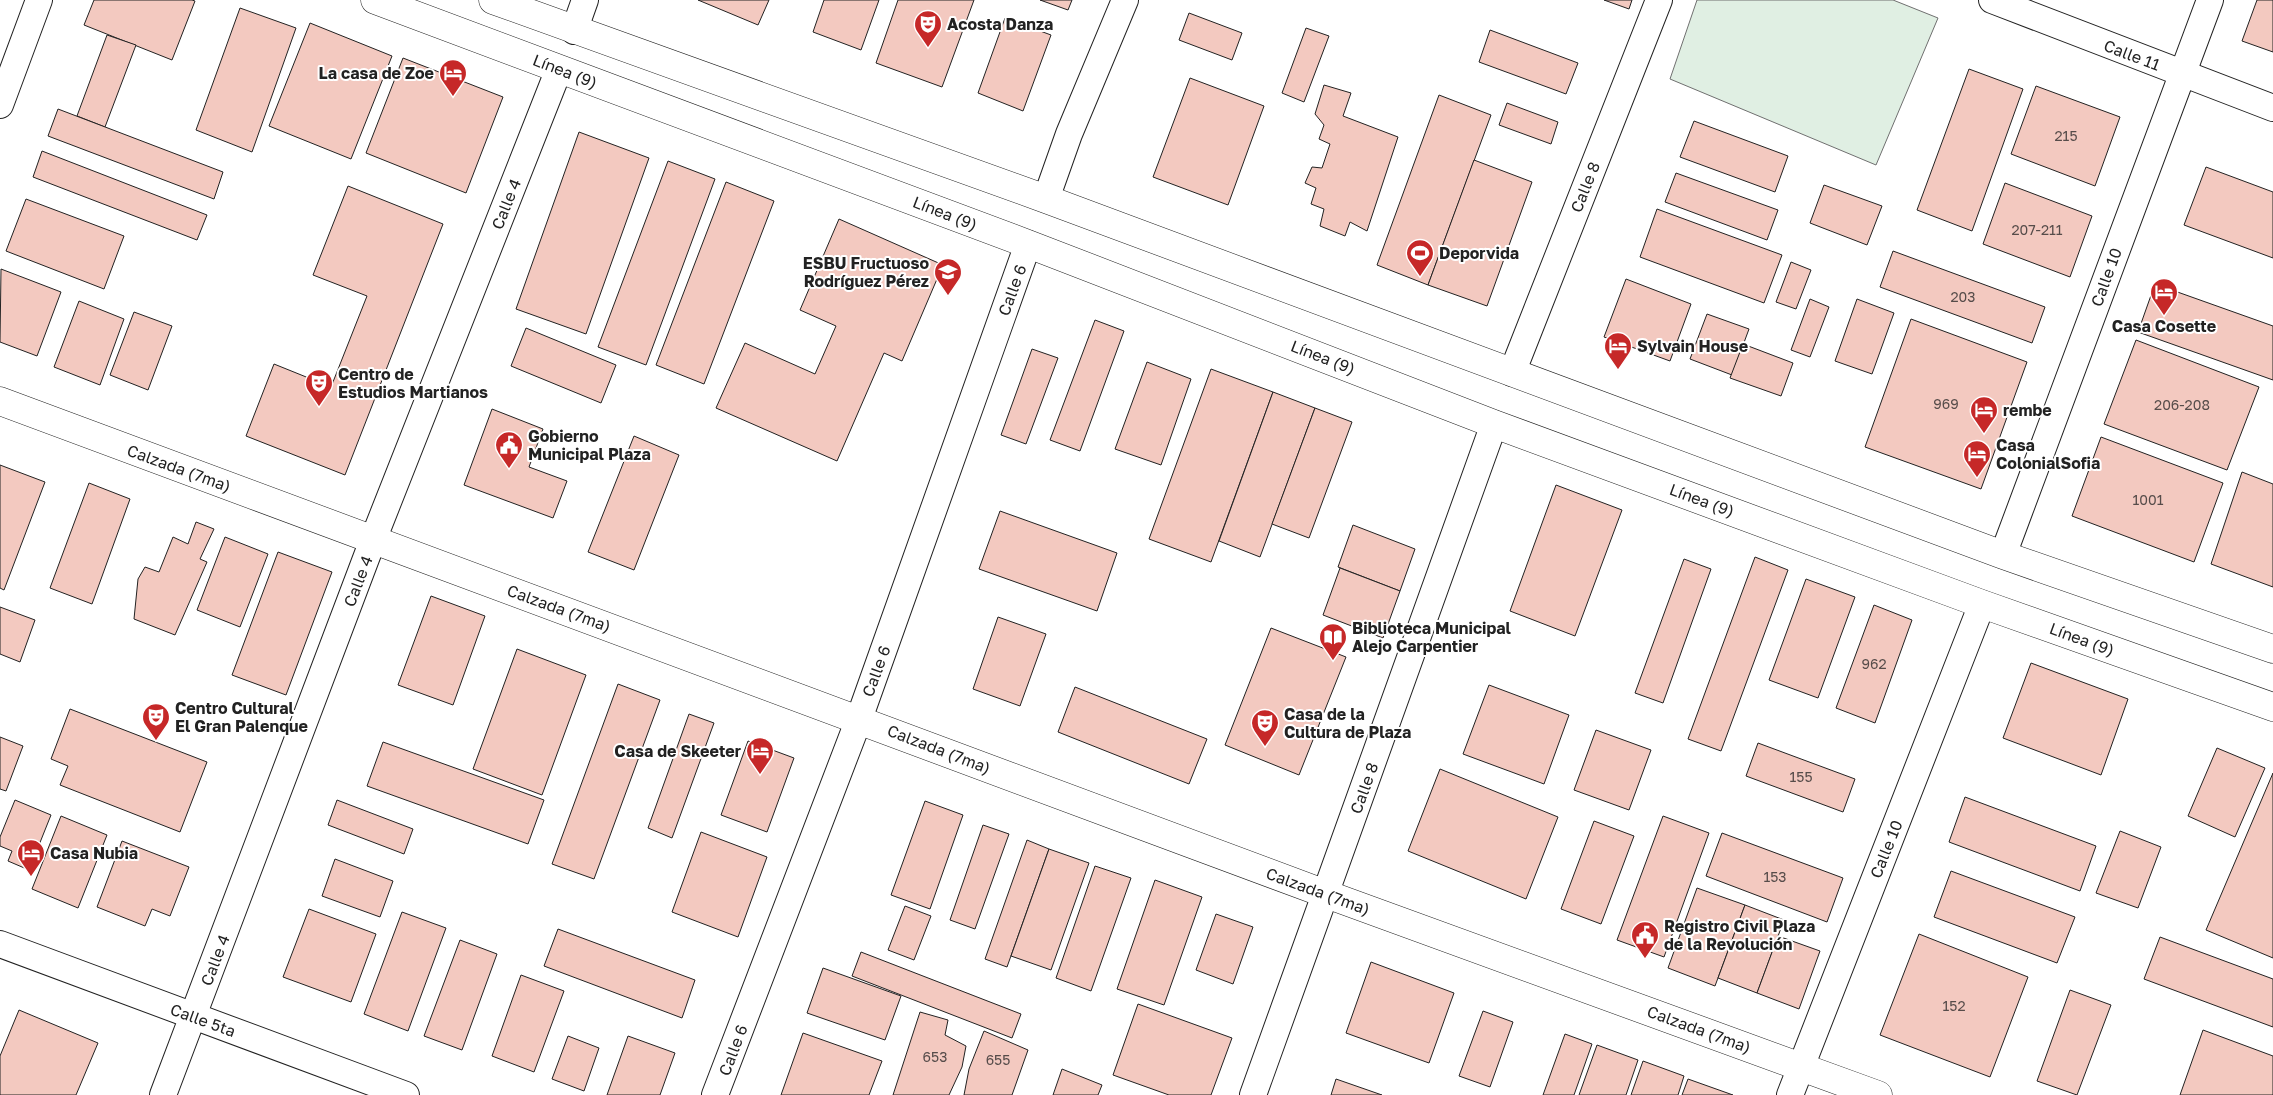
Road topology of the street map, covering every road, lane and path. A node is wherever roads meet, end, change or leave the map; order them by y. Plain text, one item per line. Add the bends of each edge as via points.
1 (39, 0) edge
2 (375, 0) edge
3 (493, 0) edge
4 (585, 0) edge
5 (1125, 0) edge
6 (1659, 0) edge
7 (1992, 0) edge
8 (2210, 0) edge
9 (574, 31) junction
10 (559, 68) junction
11 (2182, 74) junction
12 (0, 106) edge
13 (2273, 108) edge
14 (1046, 199) junction
15 (1028, 244) junction
16 (1512, 373) junction
17 (0, 401) edge
18 (1494, 424) junction
19 (373, 540) junction
20 (2003, 555) junction
21 (1982, 604) junction
22 (2273, 649) edge
23 (2273, 707) edge
24 (859, 719) junction
25 (1326, 894) junction
26 (0, 944) edge
27 (194, 1016) junction
28 (1801, 1066) junction
29 (163, 1095) edge
30 (406, 1095) edge
31 (715, 1095) edge
32 (1254, 1095) edge
33 (1790, 1095) edge
34 (1878, 1095) edge

1 - 12 street
2 - 10 main road, Línea (9)
3 - 9 main road
4 - 9 street
5 - 14 street via 1069,134
6 - 16 street, Calle 8
7 - 11 street, Calle 11
8 - 11 street, Calle 10
9 - 14 main road
10 - 15 main road, Línea (9)
10 - 19 street, Calle 4
11 - 13 street, Calle 11
11 - 20 street, Calle 10
14 - 16 main road
15 - 18 main road, Línea (9)
15 - 24 street, Calle 6
16 - 20 main road
17 - 19 main road, Calzada (7ma)
18 - 21 main road, Línea (9)
18 - 25 street, Calle 8
19 - 24 main road, Calzada (7ma)
19 - 27 street, Calle 4
20 - 22 main road
21 - 23 main road, Línea (9)
21 - 28 street, Calle 10
24 - 25 main road, Calzada (7ma)
24 - 31 street, Calle 6
25 - 28 main road, Calzada (7ma)
25 - 32 street, Calle 8
26 - 27 street, Calle 5ta
27 - 29 street, Calle 4
27 - 30 street, Calle 5ta
28 - 33 street, Calle 10
28 - 34 main road, Calzada (7ma)

